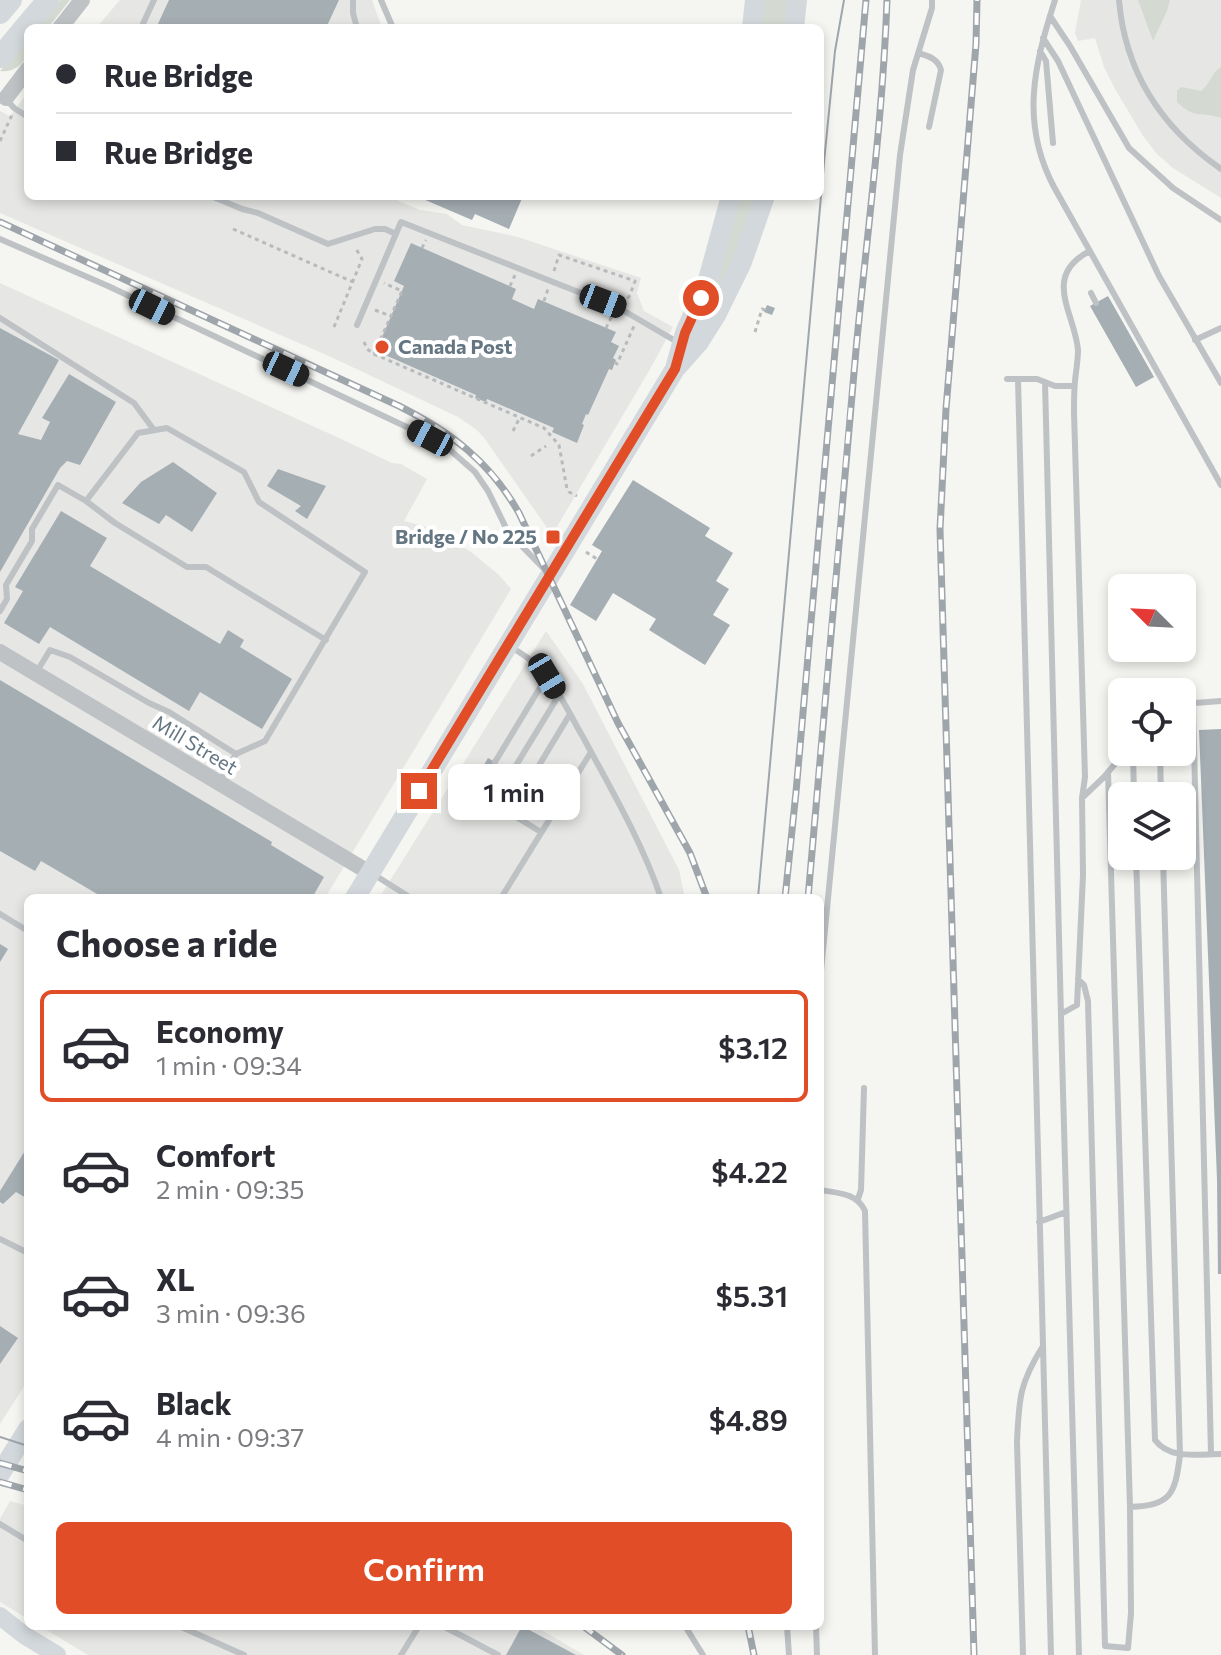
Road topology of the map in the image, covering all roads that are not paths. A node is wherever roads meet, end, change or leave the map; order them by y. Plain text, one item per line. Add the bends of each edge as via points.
1 (11, 0) edge
2 (48, 0) edge
3 (82, 0) edge
4 (154, 0) edge
5 (353, 0) edge
6 (381, 0) edge
7 (755, 0) edge
8 (797, 0) edge
9 (932, 0) edge
10 (1055, 0) edge
11 (1119, 0) edge
12 (0, 13) edge
13 (1050, 16) junction
14 (28, 24) edge
15 (63, 24) edge
16 (143, 24) edge
17 (356, 24) edge
18 (391, 24) edge
19 (752, 24) edge
20 (794, 24) edge
21 (24, 28) edge
22 (1043, 38) junction
23 (1040, 51) junction
24 (918, 53) junction
25 (0, 57) edge
26 (24, 74) edge
27 (5, 98) edge
28 (24, 114) edge
29 (929, 127) dead end
30 (1053, 143) dead end
31 (1221, 169) edge
32 (221, 200) edge
33 (730, 200) edge
34 (764, 200) edge
35 (1221, 220) edge
36 (396, 234) junction
37 (0, 239) edge
38 (1090, 251) junction
39 (1091, 293) dead end
40 (1096, 303) dead end
41 (0, 318) edge
42 (357, 325) dead end
43 (1221, 328) edge
44 (1195, 340) junction
45 (687, 348) junction
46 (1007, 379) dead end
47 (1018, 379) junction
48 (1045, 382) junction
49 (1221, 383) edge
50 (1074, 386) junction
51 (154, 430) junction
52 (1221, 485) edge
53 (86, 501) junction
54 (550, 576) junction
55 (0, 611) edge
56 (326, 640) junction
57 (508, 645) junction
58 (0, 652) edge
59 (36, 673) junction
60 (547, 676) junction
61 (559, 695) junction
62 (1221, 701) edge
63 (1196, 703) edge
64 (570, 714) junction
65 (591, 752) junction
66 (236, 754) junction
67 (495, 762) dead end
68 (1113, 766) edge
69 (1195, 766) edge
70 (512, 772) dead end
71 (1108, 772) junction
72 (486, 777) dead end
73 (219, 782) junction
74 (529, 782) dead end
75 (503, 787) dead end
76 (520, 798) dead end
77 (1082, 798) junction
78 (494, 803) junction
79 (511, 814) junction
80 (541, 832) junction
81 (1136, 870) edge
82 (1163, 870) edge
83 (370, 873) junction
84 (357, 894) edge
85 (404, 894) edge
86 (503, 894) edge
87 (659, 894) edge
88 (0, 914) edge
89 (24, 929) edge
90 (824, 940) edge
91 (1078, 979) junction
92 (1061, 1014) junction
93 (864, 1088) dead end
94 (824, 1191) edge
95 (858, 1199) junction
96 (1066, 1212) junction
97 (1039, 1222) junction
98 (0, 1239) edge
99 (24, 1251) edge
100 (1043, 1346) junction
101 (24, 1435) edge
102 (1211, 1454) junction
103 (1221, 1454) edge
104 (1180, 1455) junction
105 (0, 1474) edge
106 (1130, 1507) junction
107 (0, 1524) edge
108 (24, 1539) edge
109 (0, 1616) edge
110 (0, 1625) edge
111 (188, 1630) edge
112 (417, 1630) edge
113 (451, 1630) edge
114 (687, 1630) edge
115 (787, 1630) edge
116 (816, 1630) edge
117 (24, 1635) junction
118 (57, 1655) edge
119 (244, 1655) edge
120 (401, 1655) edge
121 (498, 1655) edge
122 (703, 1655) edge
123 (789, 1655) edge
124 (817, 1655) edge
125 (875, 1655) edge
126 (1023, 1655) edge
127 (1051, 1655) edge
128 (1079, 1655) edge

1 - 12 highway
2 - 14 highway
3 - 15 street
4 - 16 lane
5 - 17 lane
6 - 18 lane
7 - 19 main road
8 - 20 main road
9 - 24 lane
10 - 13 lane
11 - 31 lane via 1130,54 1151,100 1180,135
13 - 22 lane
13 - 35 lane via 1129,148 1173,188
21 - 25 highway
22 - 23 lane
22 - 44 lane
23 - 30 lane via 1046,61
23 - 38 lane via 1033,114 1040,152 1047,175
24 - 29 lane via 933,58 941,70
24 - 90 lane via 900,155
26 - 27 street
27 - 28 lane
32 - 36 lane via 323,243 378,228
33 - 45 main road
34 - 45 main road via 734,278 705,334
36 - 42 lane
36 - 45 lane via 401,222 619,308
37 - 54 lane via 450,450 484,483 508,532
38 - 50 lane via 1076,260 1062,287 1077,344
38 - 52 lane
39 - 40 lane
41 - 51 lane via 134,403
43 - 44 lane
44 - 49 lane
45 - 54 main road
46 - 47 lane
47 - 48 lane
47 - 97 lane
48 - 50 lane
48 - 92 lane
50 - 77 lane
51 - 53 lane via 138,433
51 - 56 lane via 167,428 244,472 259,502 365,572
53 - 55 lane via 58,485 6,585 7,599
53 - 56 lane via 187,567 206,567
54 - 57 main road
56 - 66 lane via 265,741
57 - 60 lane
57 - 83 main road
58 - 59 street, Mill Street
59 - 66 lane via 50,650 70,657
59 - 73 street, Mill Street
60 - 61 lane
60 - 67 lane
61 - 64 lane
61 - 70 lane
62 - 63 lane
64 - 65 lane
64 - 74 lane
65 - 80 lane
65 - 87 lane
66 - 73 lane
68 - 71 lane
69 - 102 lane
71 - 77 lane
71 - 106 lane
72 - 78 lane via 477,793
73 - 83 street, Mill Street
75 - 78 lane
76 - 79 lane
77 - 91 lane
78 - 79 lane
79 - 80 lane
80 - 86 lane
81 - 104 lane via 1155,1440
82 - 104 lane
83 - 84 main road
83 - 85 lane
88 - 89 lane
91 - 92 lane via 1077,1005
91 - 106 lane via 1088,1001 1105,1646 1128,1648
92 - 96 lane
93 - 95 lane
94 - 95 lane
95 - 125 lane via 865,1211
96 - 97 lane
96 - 128 lane
97 - 100 lane
98 - 99 lane
100 - 126 lane via 1025,1378 1018,1410
100 - 127 lane
101 - 105 main road
102 - 103 lane
102 - 104 lane
104 - 106 lane via 1172,1492 1147,1506
107 - 108 lane
109 - 117 main road
110 - 117 main road
111 - 119 lane
112 - 120 lane
113 - 121 lane
114 - 122 lane
115 - 123 lane
116 - 124 lane
117 - 118 main road

